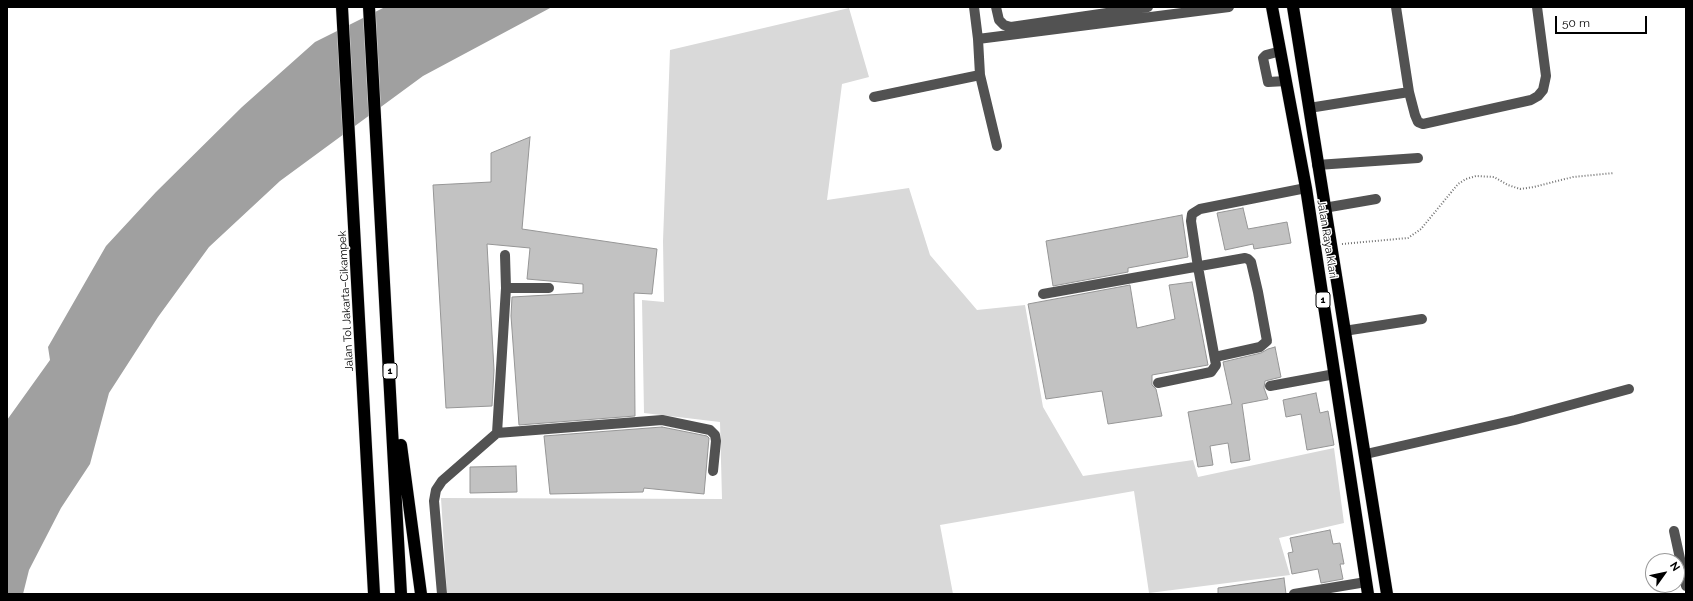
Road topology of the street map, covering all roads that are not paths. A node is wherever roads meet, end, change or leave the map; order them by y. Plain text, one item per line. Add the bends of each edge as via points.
1 (342, 7) edge
2 (369, 7) edge
3 (974, 7) edge
4 (996, 7) edge
5 (1148, 7) edge
6 (1229, 7) edge
7 (1272, 7) edge
8 (1292, 7) edge
9 (1396, 7) edge
10 (1538, 7) edge
11 (978, 39) junction
12 (1280, 51) junction
13 (980, 75) junction
14 (1286, 81) junction
15 (1408, 92) junction
16 (874, 97) dead end
17 (1310, 108) junction
18 (997, 146) dead end
19 (1418, 158) dead end
20 (1317, 165) junction
21 (1306, 188) junction
22 (1376, 199) dead end
23 (1324, 208) junction
24 (506, 255) dead end
25 (1198, 267) junction
26 (506, 288) junction
27 (550, 288) dead end
28 (1043, 294) dead end
29 (1422, 319) dead end
30 (1344, 331) junction
31 (1216, 357) junction
32 (389, 358) junction
33 (1335, 374) junction
34 (1158, 383) dead end
35 (1270, 386) dead end
36 (1629, 389) dead end
37 (497, 433) junction
38 (1366, 454) junction
39 (713, 471) dead end
40 (1674, 531) dead end
41 (1366, 582) junction
42 (1686, 586) edge
43 (374, 594) edge
44 (401, 594) edge
45 (421, 594) edge
46 (442, 594) edge
47 (1294, 594) edge
48 (1368, 594) edge
49 (1387, 594) edge

1 - 43 highway, Jalan Tol Jakarta–Cikampek
2 - 32 highway, 1
3 - 11 street
4 - 5 street via 999,20 1011,27
6 - 11 street
7 - 12 highway, Jalan Raya Klari / 1
8 - 17 highway, Jalan Raya Klari / 1
9 - 15 street
10 - 15 street via 1546,76 1538,96 1531,100 1423,124 1418,122
11 - 13 street
12 - 14 highway, Jalan Raya Klari / 1
12 - 14 street via 1264,56 1264,66 1268,82
13 - 16 street
13 - 18 street
14 - 21 highway, Jalan Raya Klari / 1
15 - 17 street
17 - 20 highway, Jalan Raya Klari / 1
19 - 20 street
20 - 23 highway, Jalan Raya Klari / 1
21 - 25 street via 1195,210 1191,221
21 - 33 highway, Jalan Raya Klari / 1
22 - 23 street
23 - 30 highway, Jalan Raya Klari / 1
24 - 26 street
25 - 28 street
25 - 31 street
25 - 31 street via 1248,259 1251,262 1258,292 1266,343 1260,347
26 - 27 street
26 - 37 street
29 - 30 street
30 - 38 highway, Jalan Raya Klari / 1
31 - 34 street via 1216,365 1211,372
32 - 44 highway, 1
32 - 45 highway
33 - 35 street
33 - 41 highway, Jalan Raya Klari / 1
36 - 38 street via 1515,420
37 - 39 street via 662,420 710,430 716,441
37 - 46 street via 442,481 436,490 434,501
38 - 49 highway, Jalan Raya Klari / 1
40 - 42 street
41 - 47 street
41 - 48 highway, Jalan Raya Klari / 1

